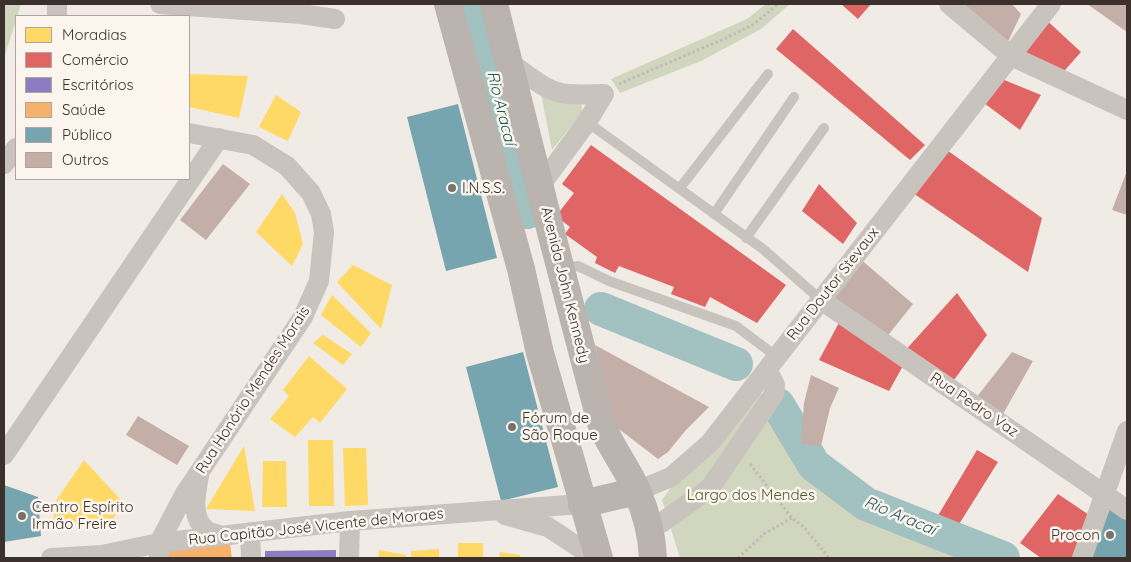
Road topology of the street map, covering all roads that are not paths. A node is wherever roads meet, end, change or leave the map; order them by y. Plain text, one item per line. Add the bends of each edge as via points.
1 (160, 4) edge
2 (448, 4) edge
3 (494, 4) edge
4 (949, 4) edge
5 (1051, 4) edge
6 (336, 19) dead end
7 (1011, 56) junction
8 (509, 62) junction
9 (768, 74) dead end
10 (794, 97) dead end
11 (1127, 110) edge
12 (587, 122) junction
13 (824, 128) dead end
14 (190, 133) edge
15 (219, 138) junction
16 (15, 149) edge
17 (4, 164) edge
18 (540, 186) junction
19 (680, 188) junction
20 (714, 214) junction
21 (551, 232) junction
22 (746, 238) junction
23 (513, 241) junction
24 (560, 269) junction
25 (821, 300) junction
26 (772, 363) junction
27 (1127, 431) edge
28 (4, 455) edge
29 (200, 471) junction
30 (637, 491) junction
31 (1105, 494) junction
32 (582, 504) junction
33 (1127, 510) edge
34 (492, 511) junction
35 (350, 521) junction
36 (648, 525) junction
37 (250, 532) junction
38 (221, 536) junction
39 (159, 551) edge
40 (63, 558) edge
41 (251, 558) edge
42 (350, 558) edge
43 (595, 558) edge
44 (599, 558) edge
45 (653, 558) edge
46 (1082, 558) edge

1 - 6 street
2 - 23 main road
3 - 8 main road, Avenida John Kennedy
4 - 7 street
5 - 7 street, Rua Doutor Stevaux
7 - 11 street
7 - 25 street, Rua Doutor Stevaux
8 - 12 street via 554,91 604,94
8 - 18 main road, Avenida John Kennedy
9 - 19 lane
10 - 20 lane
12 - 18 street
12 - 19 lane
13 - 22 lane
14 - 15 street, Rua Honório Mendes Morais
15 - 28 street
15 - 29 street, Rua Honório Mendes Morais via 253,145 287,166 311,194 321,214 324,232 319,281 303,317
16 - 17 street
18 - 21 main road, Avenida John Kennedy
19 - 20 lane
20 - 22 lane
21 - 23 main road
21 - 24 main road, Avenida John Kennedy
22 - 25 lane via 764,249
23 - 32 main road
24 - 26 lane via 578,266 609,281 736,326
24 - 30 main road, Avenida John Kennedy via 601,423
25 - 26 street, Rua Doutor Stevaux
25 - 31 street, Rua Pedro Vaz
26 - 30 street, Rua Doutor Stevaux via 710,443 671,477
26 - 36 street via 774,394 710,488 661,523
27 - 31 street
29 - 38 street via 195,507 198,519 206,530
29 - 39 street, Rua Honório Mendes Morais via 184,495
30 - 32 main road
30 - 36 main road, Avenida John Kennedy
31 - 33 street, Rua Pedro Vaz
31 - 46 street
32 - 34 street, Rua Capitão José Vicente de Moraes
32 - 44 main road
34 - 35 street, Rua Capitão José Vicente de Moraes
34 - 43 street via 548,527
35 - 37 street, Rua Capitão José Vicente de Moraes
35 - 42 street
36 - 45 main road, Avenida John Kennedy
37 - 38 street, Rua Capitão José Vicente de Moraes
37 - 41 street
38 - 39 street, Rua Capitão José Vicente de Moraes
39 - 40 street, Rua Capitão José Vicente de Moraes

